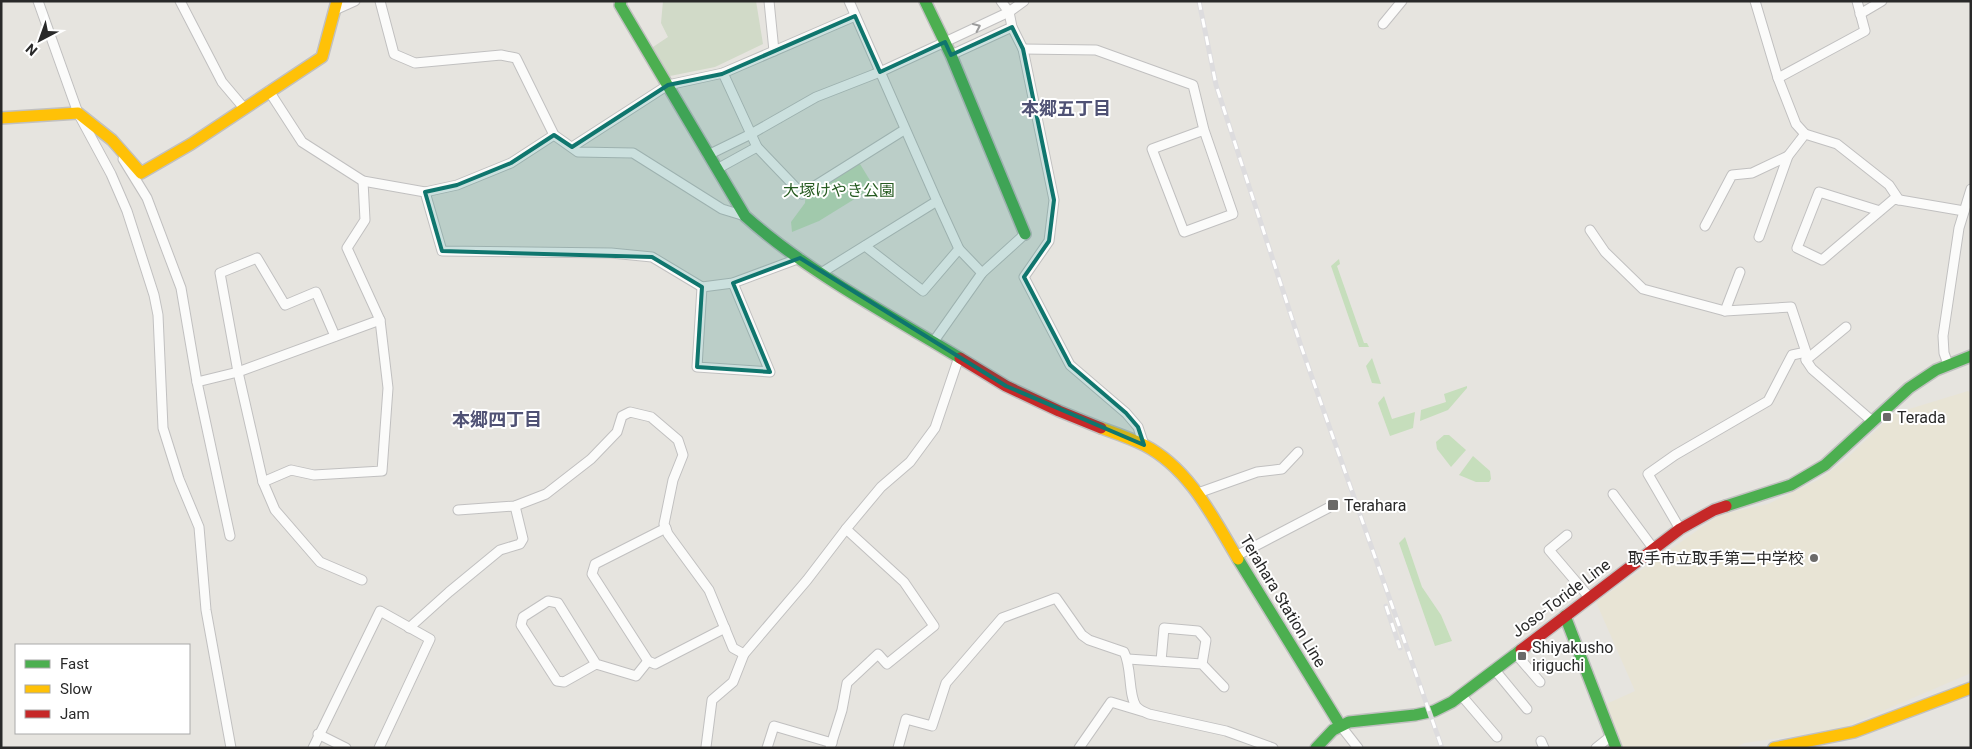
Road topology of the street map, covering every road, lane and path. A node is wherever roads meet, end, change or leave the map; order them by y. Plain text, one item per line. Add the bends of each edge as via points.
1 (38, 1) edge
2 (180, 1) edge
3 (355, 1) edge
4 (380, 1) edge
5 (621, 1) edge
6 (769, 1) edge
7 (849, 1) edge
8 (924, 1) edge
9 (1001, 1) edge
10 (1024, 1) edge
11 (1402, 1) edge
12 (1755, 1) edge
13 (1857, 1) edge
14 (1882, 1) edge
15 (336, 6) edge
16 (1009, 12) junction
17 (1860, 14) junction
18 (855, 16) junction
19 (1383, 24) dead end
20 (1012, 26) junction
21 (945, 42) junction
22 (1023, 49) junction
23 (774, 51) junction
24 (951, 55) junction
25 (880, 72) junction
26 (723, 73) junction
27 (1778, 78) junction
28 (668, 85) junction
29 (269, 91) junction
30 (244, 108) junction
31 (78, 113) junction
32 (1, 118) edge
33 (904, 130) junction
34 (1204, 130) junction
35 (750, 134) junction
36 (1805, 134) junction
37 (554, 135) junction
38 (112, 140) junction
39 (757, 147) junction
40 (572, 148) junction
41 (708, 155) junction
42 (1788, 156) junction
43 (717, 169) junction
44 (363, 181) junction
45 (1971, 190) edge
46 (425, 192) junction
47 (1898, 200) junction
48 (937, 201) junction
49 (1880, 211) junction
50 (1964, 211) junction
51 (745, 216) junction
52 (1705, 226) dead end
53 (1590, 230) dead end
54 (1024, 234) joint
55 (1759, 237) dead end
56 (865, 246) junction
57 (959, 249) junction
58 (800, 258) junction
59 (1740, 272) dead end
60 (822, 273) junction
61 (982, 273) junction
62 (734, 283) junction
63 (702, 287) junction
64 (1725, 311) junction
65 (380, 320) junction
66 (1846, 327) dead end
67 (335, 336) junction
68 (934, 341) junction
69 (959, 356) junction
70 (1806, 356) junction
71 (1971, 356) edge
72 (1948, 364) junction
73 (238, 372) junction
74 (197, 382) junction
75 (1872, 421) junction
76 (1144, 445) junction
77 (1298, 452) dead end
78 (263, 482) junction
79 (1198, 493) junction
80 (1613, 494) dead end
81 (515, 506) junction
82 (1328, 508) dead end
83 (458, 510) dead end
84 (666, 528) junction
85 (846, 528) junction
86 (1680, 529) junction
87 (1567, 535) dead end
88 (230, 536) dead end
89 (1653, 548) junction
90 (1236, 556) junction
91 (362, 580) dead end
92 (1589, 596) junction
93 (1565, 616) junction
94 (409, 628) junction
95 (725, 628) junction
96 (1515, 653) junction
97 (744, 654) junction
98 (1128, 659) junction
99 (648, 661) junction
100 (1161, 661) junction
101 (596, 664) junction
102 (1202, 664) junction
103 (1494, 669) junction
104 (1540, 682) dead end
105 (1224, 687) dead end
106 (1971, 688) edge
107 (1461, 695) junction
108 (1527, 709) dead end
109 (1141, 711) junction
110 (1340, 725) junction
111 (318, 734) junction
112 (1611, 736) junction
113 (1497, 737) dead end
114 (831, 745) edge
115 (231, 748) edge
116 (313, 748) edge
117 (346, 748) edge
118 (379, 748) edge
119 (706, 748) edge
120 (767, 748) edge
121 (898, 748) edge
122 (1078, 748) edge
123 (1273, 748) edge
124 (1316, 748) edge
125 (1358, 748) edge
126 (1596, 748) edge
127 (1616, 748) edge
128 (1774, 748) edge

1 - 31 street
2 - 30 street via 222,82
3 - 15 street
4 - 37 street via 394,54 415,63 501,55 516,58
5 - 28 street, Terahara Station Line via 620,5
6 - 23 street
7 - 18 street
8 - 21 street
9 - 16 street
10 - 16 street
11 - 19 street
12 - 27 street
13 - 17 street
14 - 17 street
15 - 29 street via 322,58
16 - 20 street
21 -> 16 street
17 - 27 street via 1865,31
18 - 23 street
18 - 25 street
20 - 22 street
20 - 24 street
21 - 24 street
21 - 25 street
22 - 34 street via 1096,50 1193,85
22 - 76 street via 1054,200 1049,241 1024,277 1070,365 1126,413 1138,427
23 - 26 street
24 - 54 street
25 - 33 street
25 - 35 street via 816,97
26 - 28 street
26 - 35 street
27 - 36 street via 1796,124
28 - 40 street
28 - 41 street, Terahara Station Line
29 - 30 street
29 - 44 street via 302,142
30 - 38 street via 141,173
31 - 32 street
31 - 38 street
31 - 115 street via 127,211 154,295 158,315 163,428 199,527 211,643
33 - 39 street via 802,194
33 - 48 street
34 - 34 street via 1233,214 1184,232 1152,149
35 - 39 street
35 - 41 street
36 - 42 street
36 - 47 street via 1837,144 1889,185
37 - 40 street
37 - 46 street via 511,163 457,185
38 - 74 street via 147,198 182,288
39 - 43 street
40 - 51 street via 578,152 634,154 722,209
41 - 43 street, Terahara Station Line
42 - 52 street via 1752,173 1732,175
42 - 55 street
43 - 51 street, Terahara Station Line
44 - 46 street
44 - 65 street via 365,220 347,248
45 - 50 street
46 - 63 street via 442,251 611,253 652,257
47 - 49 street via 1894,199
47 - 50 street
48 - 56 street
48 - 57 street
49 - 49 street via 1822,260 1797,248 1819,192
50 - 72 street via 1942,343
51 - 58 street, Terahara Station Line via 767,236
53 - 64 street via 1605,252 1644,289
54 - 61 street
56 - 57 street via 923,291
56 - 60 street
57 - 61 street
58 - 60 street, Terahara Station Line
58 - 62 street
59 - 64 street
60 - 68 street, Terahara Station Line
61 - 68 street
62 - 63 street
62 - 63 street via 770,372 697,367
64 - 70 street via 1791,307
65 - 67 street
65 - 78 street via 388,388 382,471 314,475 291,470
66 - 70 street
67 - 73 street
67 - 73 street via 316,292 285,305 258,258 220,273
68 - 69 street, Terahara Station Line
69 - 76 street, Terahara Station Line via 1034,400
69 - 85 street via 935,428 910,462 881,487
70 - 75 street via 1812,369
70 - 86 street via 1792,355 1768,401 1648,474
71 - 72 street, Joso-Toride Line
72 - 75 street, Joso-Toride Line via 1909,388
73 - 74 street
73 - 78 street
74 - 88 street
75 - 86 street, Joso-Toride Line via 1825,465 1809,475 1714,510
76 - 79 street, Terahara Station Line via 1172,463
77 - 79 street via 1282,469 1256,472
78 - 91 street via 275,510 320,562
79 - 90 street, Terahara Station Line
80 - 89 street
81 - 83 street
81 - 84 street via 546,494 591,459 617,432 622,416 630,412 651,417 678,440 682,455 673,480 664,524
81 - 94 street via 523,539 520,544 500,550
82 - 90 street
84 - 95 street via 709,590
84 - 99 street via 595,564 592,574
85 - 97 street
85 - 114 street via 904,582 934,626 887,664 878,654 847,684
86 - 89 street, Joso-Toride Line
87 - 92 street via 1549,550
89 - 92 street, Joso-Toride Line
90 - 110 street, Terahara Station Line
92 - 93 street, Joso-Toride Line
93 - 96 street, Joso-Toride Line
93 - 112 street
94 - 111 street via 380,611
94 - 118 street via 430,639
95 - 97 street via 733,648
95 - 99 street via 655,664
96 - 103 street, Joso-Toride Line
96 - 104 street
97 - 119 street via 733,682 712,700
98 - 100 street
98 - 109 street via 1133,700
98 - 121 street via 1124,652 1082,635 1056,598 1002,618 946,683 932,726 906,719
99 - 101 street via 636,676
100 - 102 street
100 - 102 street via 1164,628 1198,631 1206,640
101 - 101 street via 558,603 548,601 523,617 521,625 557,681 564,682
102 - 105 street
103 - 107 street, Joso-Toride Line
103 - 108 street
106 - 128 street via 1854,732
107 - 110 street, Joso-Toride Line via 1440,709 1423,715 1365,719
107 - 113 street
109 - 122 street via 1111,702
109 - 123 street via 1226,731
110 - 124 street, Joso-Toride Line
110 - 125 street
111 - 116 street
111 - 117 street
112 - 126 street
112 - 127 street
114 - 120 street via 774,726

